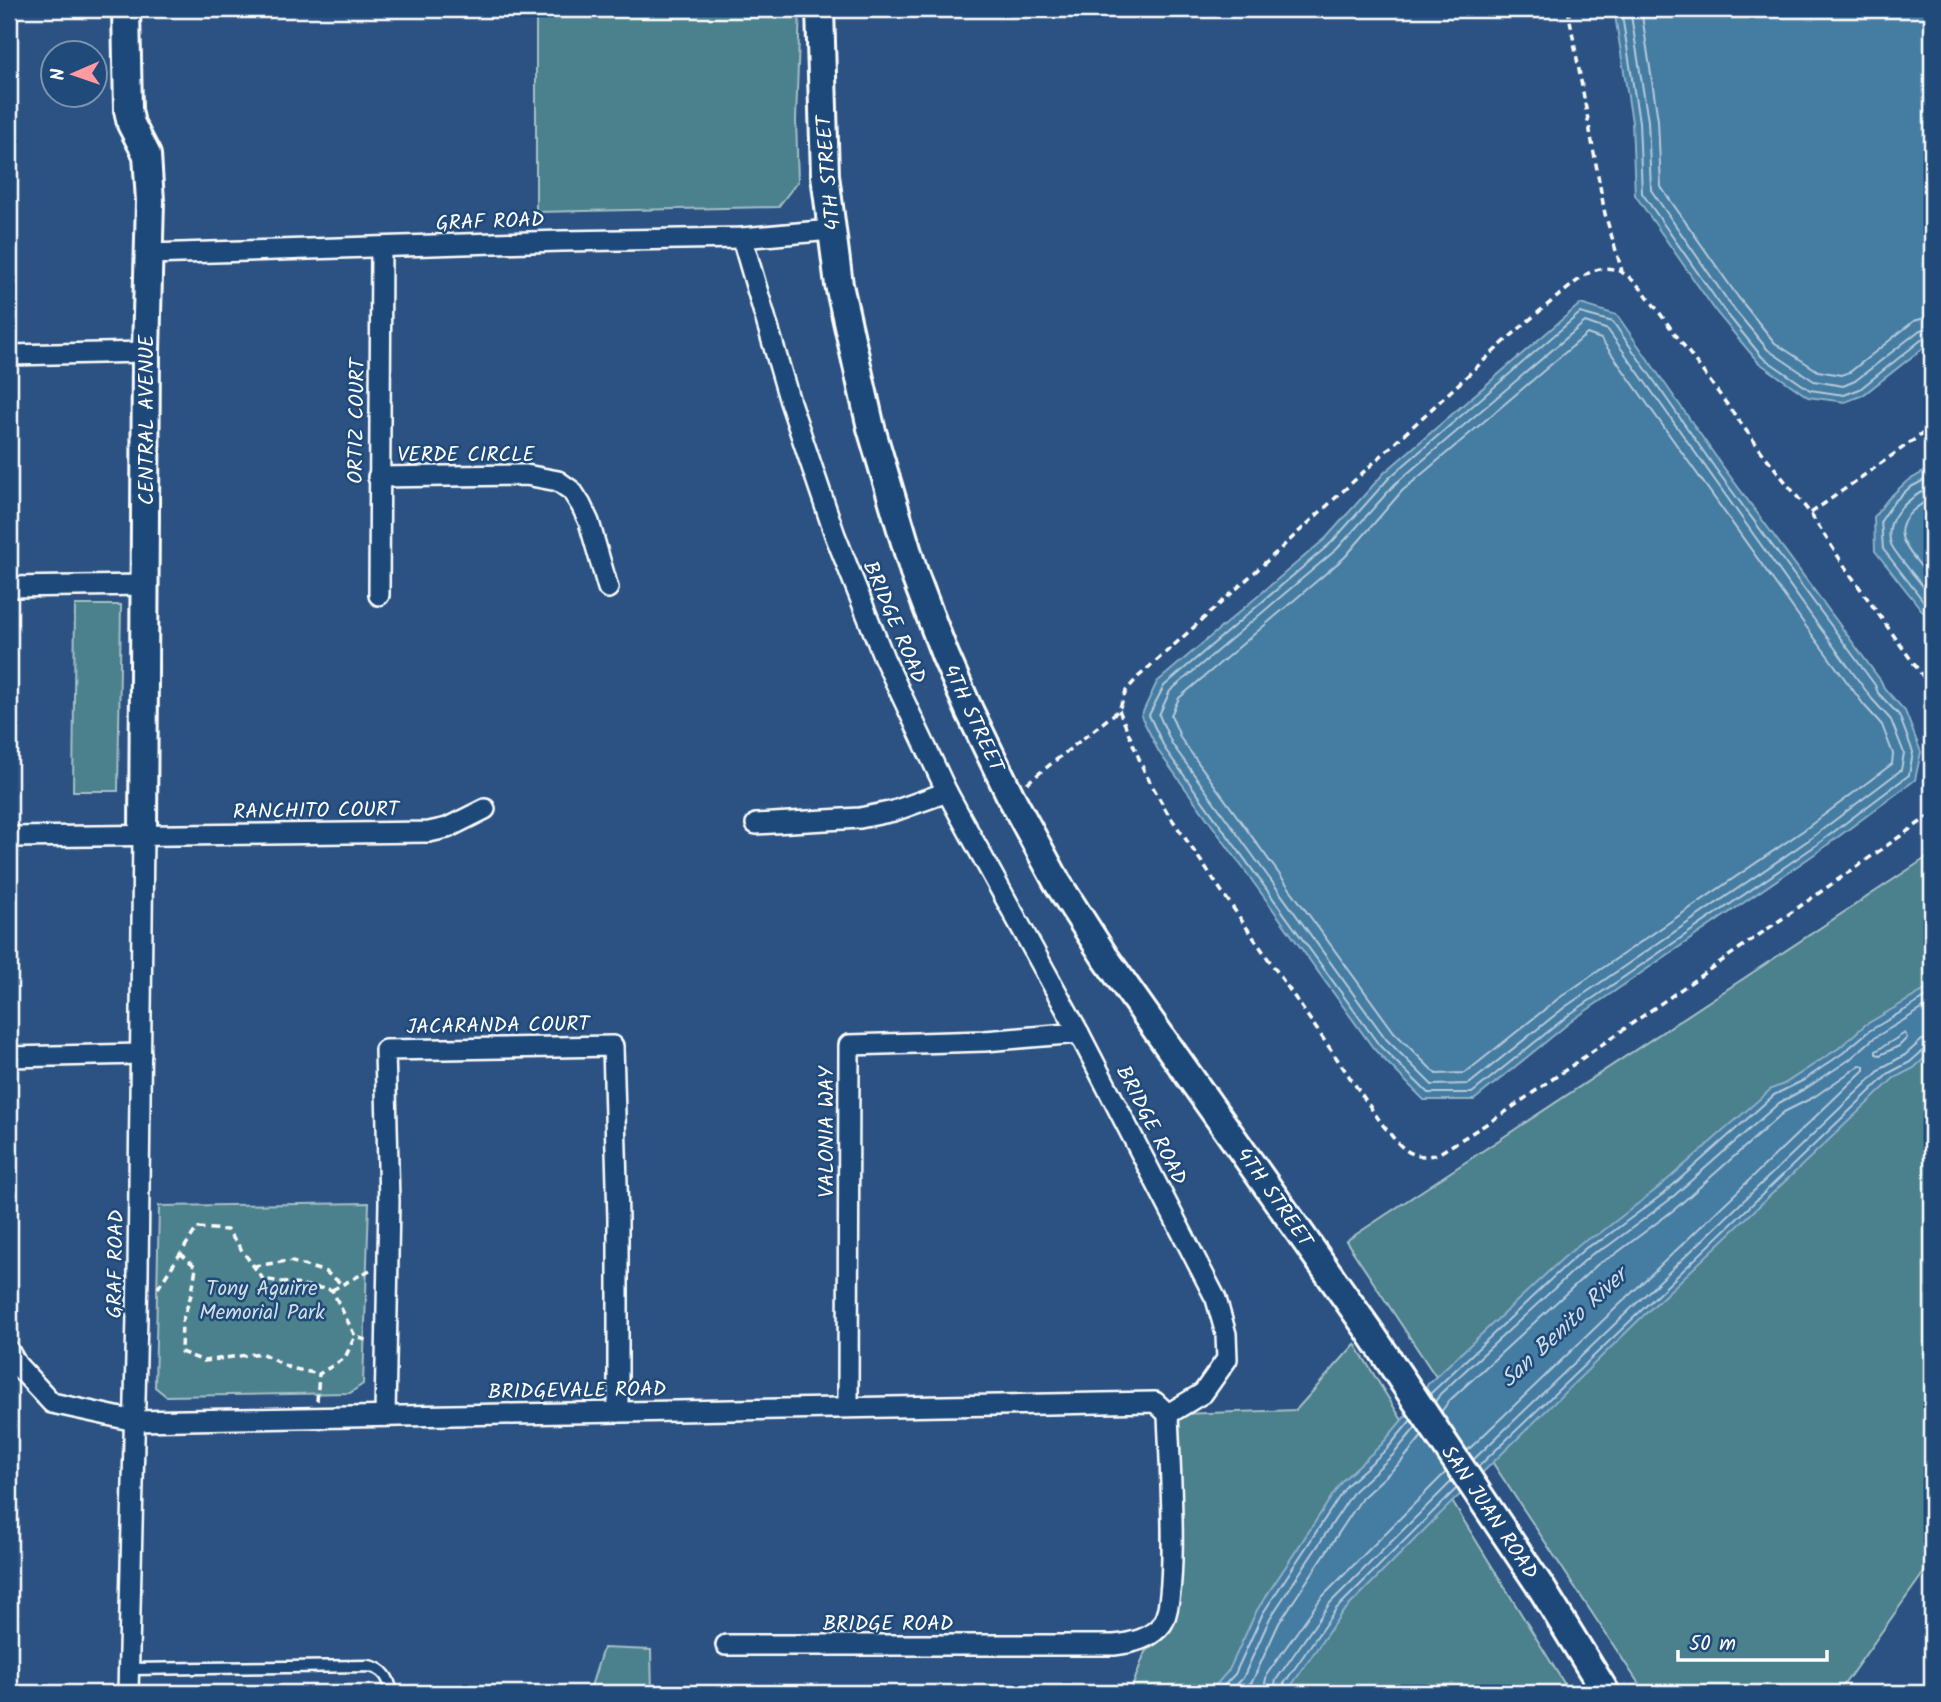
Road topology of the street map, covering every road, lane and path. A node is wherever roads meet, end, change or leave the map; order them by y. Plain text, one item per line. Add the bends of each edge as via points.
1 (126, 9) edge
2 (820, 9) edge
3 (1568, 9) edge
4 (831, 230) junction
5 (743, 238) junction
6 (381, 248) junction
7 (149, 254) junction
8 (1622, 271) junction
9 (146, 352) junction
10 (9, 355) edge
11 (1932, 427) edge
12 (378, 477) junction
13 (1810, 513) junction
14 (145, 585) junction
15 (9, 587) edge
16 (608, 588) dead end
17 (379, 595) dead end
18 (1932, 689) edge
19 (1119, 710) junction
20 (947, 792) junction
21 (1010, 795) junction
22 (485, 809) dead end
23 (1932, 814) edge
24 (756, 824) dead end
25 (143, 835) junction
26 (9, 837) edge
27 (1079, 1033) junction
28 (141, 1054) junction
29 (9, 1057) edge
30 (180, 1253) junction
31 (388, 1260) junction
32 (254, 1266) junction
33 (342, 1284) junction
34 (332, 1290) junction
35 (154, 1296) dead end
36 (1370, 1332) joint
37 (355, 1336) junction
38 (387, 1348) junction
39 (9, 1351) edge
40 (319, 1374) junction
41 (848, 1407) junction
42 (618, 1412) junction
43 (1168, 1414) junction
44 (385, 1416) junction
45 (318, 1418) junction
46 (135, 1421) junction
47 (726, 1645) dead end
48 (129, 1669) junction
49 (128, 1693) edge
50 (392, 1693) edge
51 (1606, 1693) edge

1 - 7 main road, CENTRAL AVENUE via 128,110 148,163
2 - 4 main road, 4TH STREET via 823,145
3 - 8 path via 1605,214
4 - 5 street, GRAF ROAD
4 - 21 main road, 4TH STREET via 871,428 915,576 945,655
5 - 6 street, GRAF ROAD
5 - 20 street, BRIDGE ROAD via 790,402 835,535 884,658
6 - 7 street, GRAF ROAD
6 - 12 street, ORTIZ COURT
7 - 9 main road, CENTRAL AVENUE
8 - 13 path via 1645,293
8 - 19 path via 1594,270 1534,316 1138,677
9 - 10 street
9 - 14 main road, CENTRAL AVENUE
11 - 13 path
12 - 16 street, VERDE CIRCLE via 526,475 558,481 581,505
12 - 17 street, ORTIZ COURT
13 - 18 path
14 - 15 street
14 - 25 main road, CENTRAL AVENUE
19 - 21 path
19 - 23 path via 1167,812 1382,1124 1414,1156 1438,1154 1504,1113
20 - 24 street via 860,818
20 - 27 street, BRIDGE ROAD
21 - 36 main road, 4TH STREET via 1105,957
22 - 25 street, RANCHITO COURT via 429,832
25 - 26 street, RANCHITO COURT
25 - 28 street, GRAF ROAD
27 - 41 street, VALONIA WAY via 849,1045
27 - 43 street, BRIDGE ROAD via 1216,1299 1226,1334 1227,1359 1203,1393
28 - 29 street
28 - 46 street, GRAF ROAD
30 - 32 path via 197,1228 227,1230
30 - 35 path
30 - 40 path via 195,1267 181,1322 181,1352 204,1361 261,1353 290,1368
31 - 33 path
31 - 38 street, JACARANDA COURT
31 - 42 street, JACARANDA COURT via 384,1050 612,1046
32 - 33 path via 289,1261 326,1272
32 - 34 path via 263,1279
33 - 34 path
34 - 37 path
36 - 51 main road, SAN JUAN ROAD
37 - 38 path
37 - 40 path via 345,1358
38 - 44 street, JACARANDA COURT
39 - 46 street, BRIDGEVALE ROAD via 51,1404
40 - 45 path
41 - 42 street, BRIDGEVALE ROAD
41 - 43 street, BRIDGEVALE ROAD via 1155,1402
42 - 44 street, BRIDGEVALE ROAD
43 - 47 street, BRIDGE ROAD via 1170,1603 1163,1623 1148,1637 1114,1646
44 - 45 street, BRIDGEVALE ROAD
45 - 46 street, BRIDGEVALE ROAD
46 - 48 street, GRAF ROAD
48 - 49 street, GRAF ROAD
48 - 50 lane via 369,1666 385,1674

